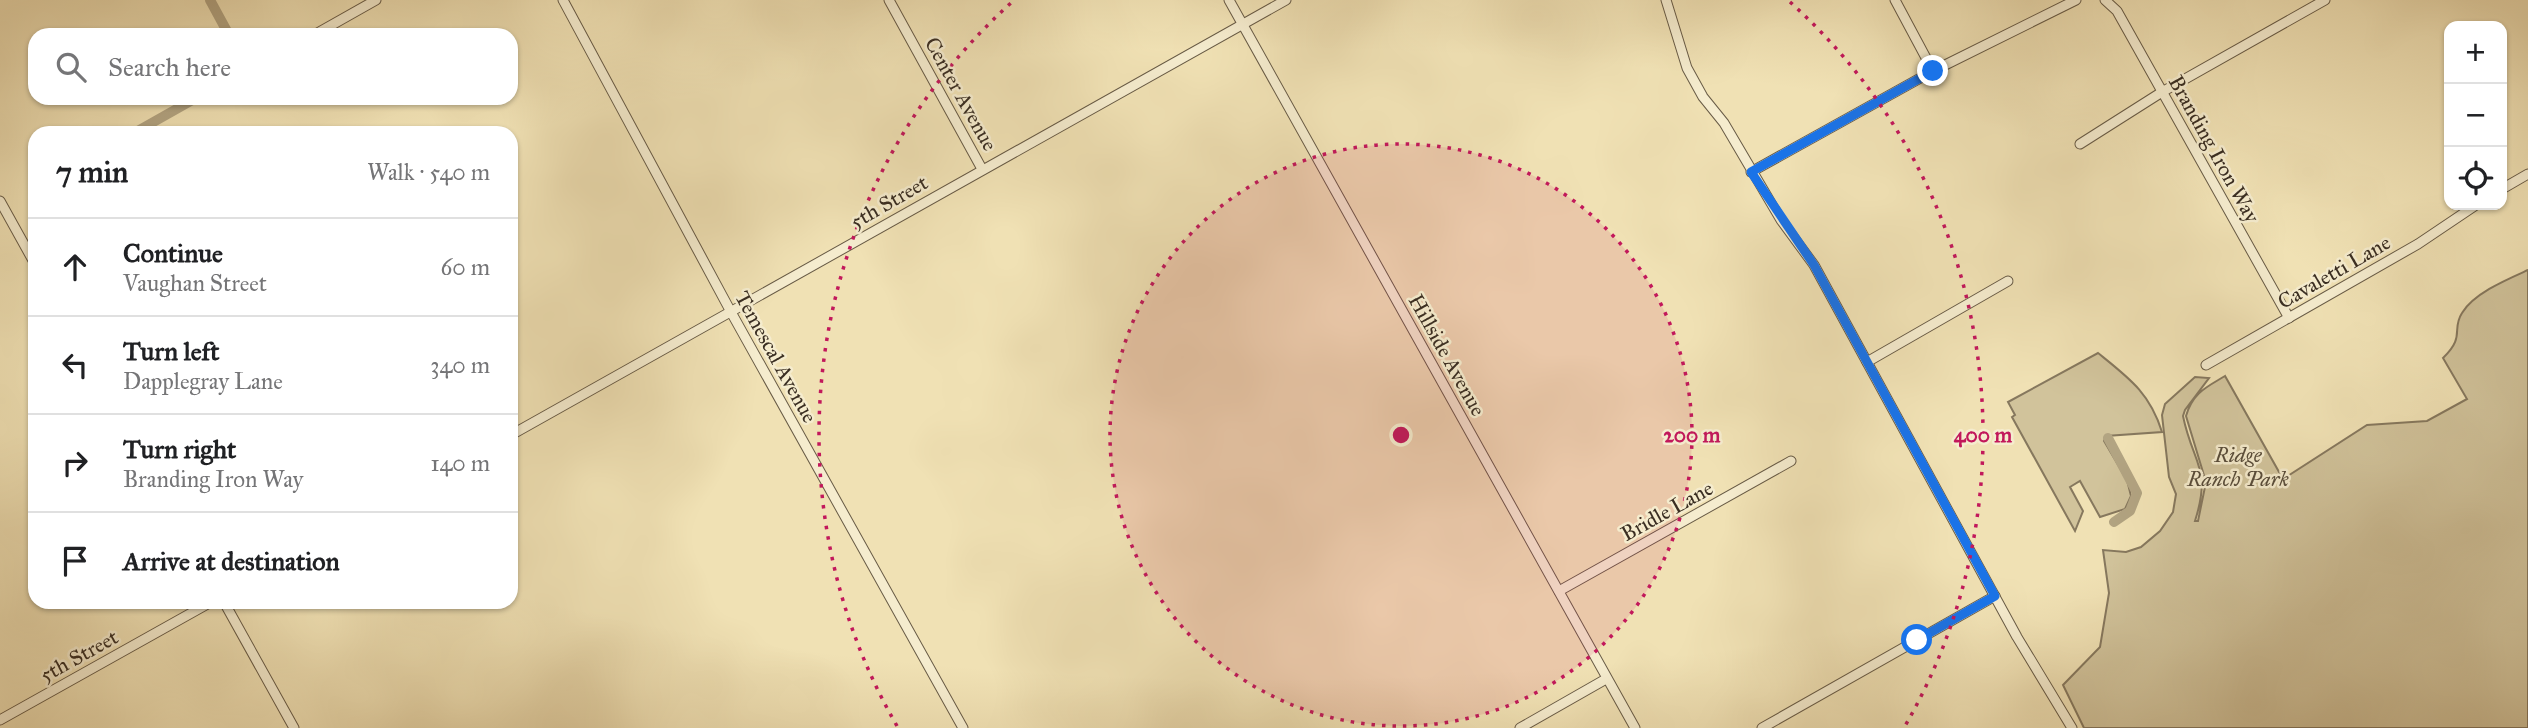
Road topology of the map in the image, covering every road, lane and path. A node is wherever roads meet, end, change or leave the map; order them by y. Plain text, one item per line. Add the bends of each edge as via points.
1 (376, 0) edge
2 (563, 0) edge
3 (889, 0) edge
4 (1229, 0) edge
5 (1286, 0) edge
6 (1665, 0) edge
7 (1895, 0) edge
8 (2076, 0) edge
9 (2105, 0) edge
10 (2325, 0) edge
11 (1242, 24) junction
12 (326, 28) edge
13 (1933, 71) junction
14 (2162, 92) junction
15 (2080, 144) dead end
16 (982, 169) junction
17 (1751, 172) junction
18 (2528, 174) edge
19 (2507, 186) edge
20 (0, 201) edge
21 (2469, 210) edge
22 (28, 251) edge
23 (2008, 281) dead end
24 (731, 312) junction
25 (2289, 318) junction
26 (1867, 362) junction
27 (2206, 365) dead end
28 (518, 431) edge
29 (1791, 461) dead end
30 (1559, 591) junction
31 (1995, 596) junction
32 (198, 609) edge
33 (228, 609) edge
34 (1606, 679) junction
35 (0, 720) edge
36 (294, 728) edge
37 (963, 728) edge
38 (1520, 728) edge
39 (1635, 728) edge
40 (1762, 728) edge
41 (2072, 728) edge

1 - 12 street
2 - 24 street, Temescal Avenue
3 - 16 street, Center Avenue
4 - 11 street, Hillside Avenue
5 - 11 street, 5th Street
6 - 17 street via 1687,68
7 - 13 street
8 - 13 street
9 - 14 street, Branding Iron Way via 2117,10
10 - 14 street
11 - 16 street, 5th Street
11 - 30 street, Hillside Avenue
13 - 17 street
14 - 15 street
14 - 25 street, Branding Iron Way
16 - 24 street, 5th Street
17 - 26 street via 1814,265
18 - 19 street
20 - 22 street
21 - 25 street, Cavaletti Lane
23 - 26 street
24 - 28 street, 5th Street
24 - 37 street, Temescal Avenue
25 - 27 street, Cavaletti Lane
26 - 31 street
29 - 30 street, Bridle Lane
30 - 34 street, Hillside Avenue
31 - 40 street
31 - 41 street
32 - 35 street, 5th Street
33 - 36 street
34 - 38 street
34 - 39 street, Hillside Avenue

